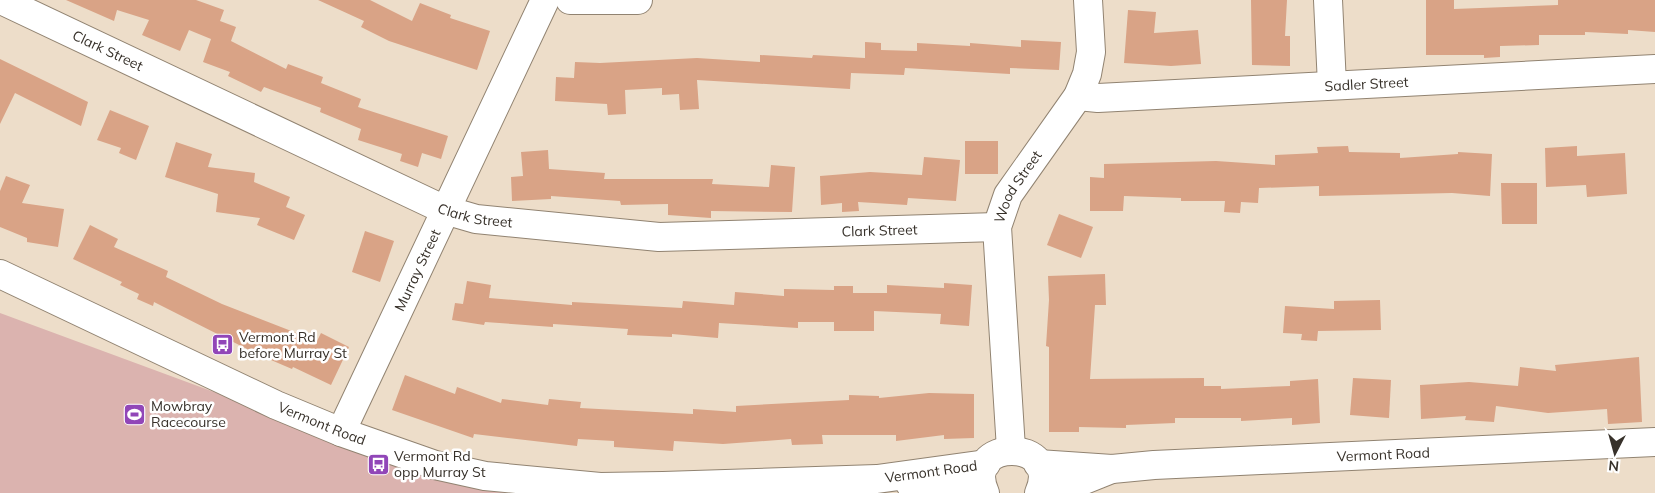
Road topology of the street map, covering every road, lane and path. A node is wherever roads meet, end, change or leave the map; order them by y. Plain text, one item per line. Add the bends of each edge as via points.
1 (1, 0) edge
2 (545, 0) edge
3 (570, 0) edge
4 (638, 0) edge
5 (1088, 0) edge
6 (1328, 0) edge
7 (1655, 69) edge
8 (1332, 85) junction
9 (1078, 96) junction
10 (445, 210) junction
11 (997, 227) junction
12 (0, 274) edge
13 (341, 432) junction
14 (1655, 442) edge
15 (1011, 449) junction
16 (986, 464) junction
17 (1038, 464) junction
18 (1112, 468) junction
19 (877, 479) junction
20 (984, 493) edge
21 (1039, 493) edge
22 (1052, 493) edge

1 - 10 street, Clark Street
2 - 10 street, Murray Street
3 - 4 street
5 - 9 street, Wood Street via 1091,52
6 - 8 street
7 - 8 street, Sadler Street
8 - 9 street, Sadler Street via 1098,98
9 - 11 street, Wood Street via 1008,195
10 - 11 street, Clark Street via 476,219 659,237
10 - 13 street, Murray Street
11 - 15 street, Wood Street
12 - 13 street, Vermont Road via 276,405
13 - 19 street, Vermont Road via 436,465 543,484 609,487
14 - 18 street, Vermont Road
15 - 16 street, Vermont Road via 996,454
15 - 17 street, Vermont Road via 1029,454
16 - 19 street, Vermont Road
16 - 20 street, Vermont Road via 982,478
17 - 18 street, Vermont Road
17 - 21 street via 1043,477
18 - 22 street, Vermont Road
19 - 20 street, Vermont Road

